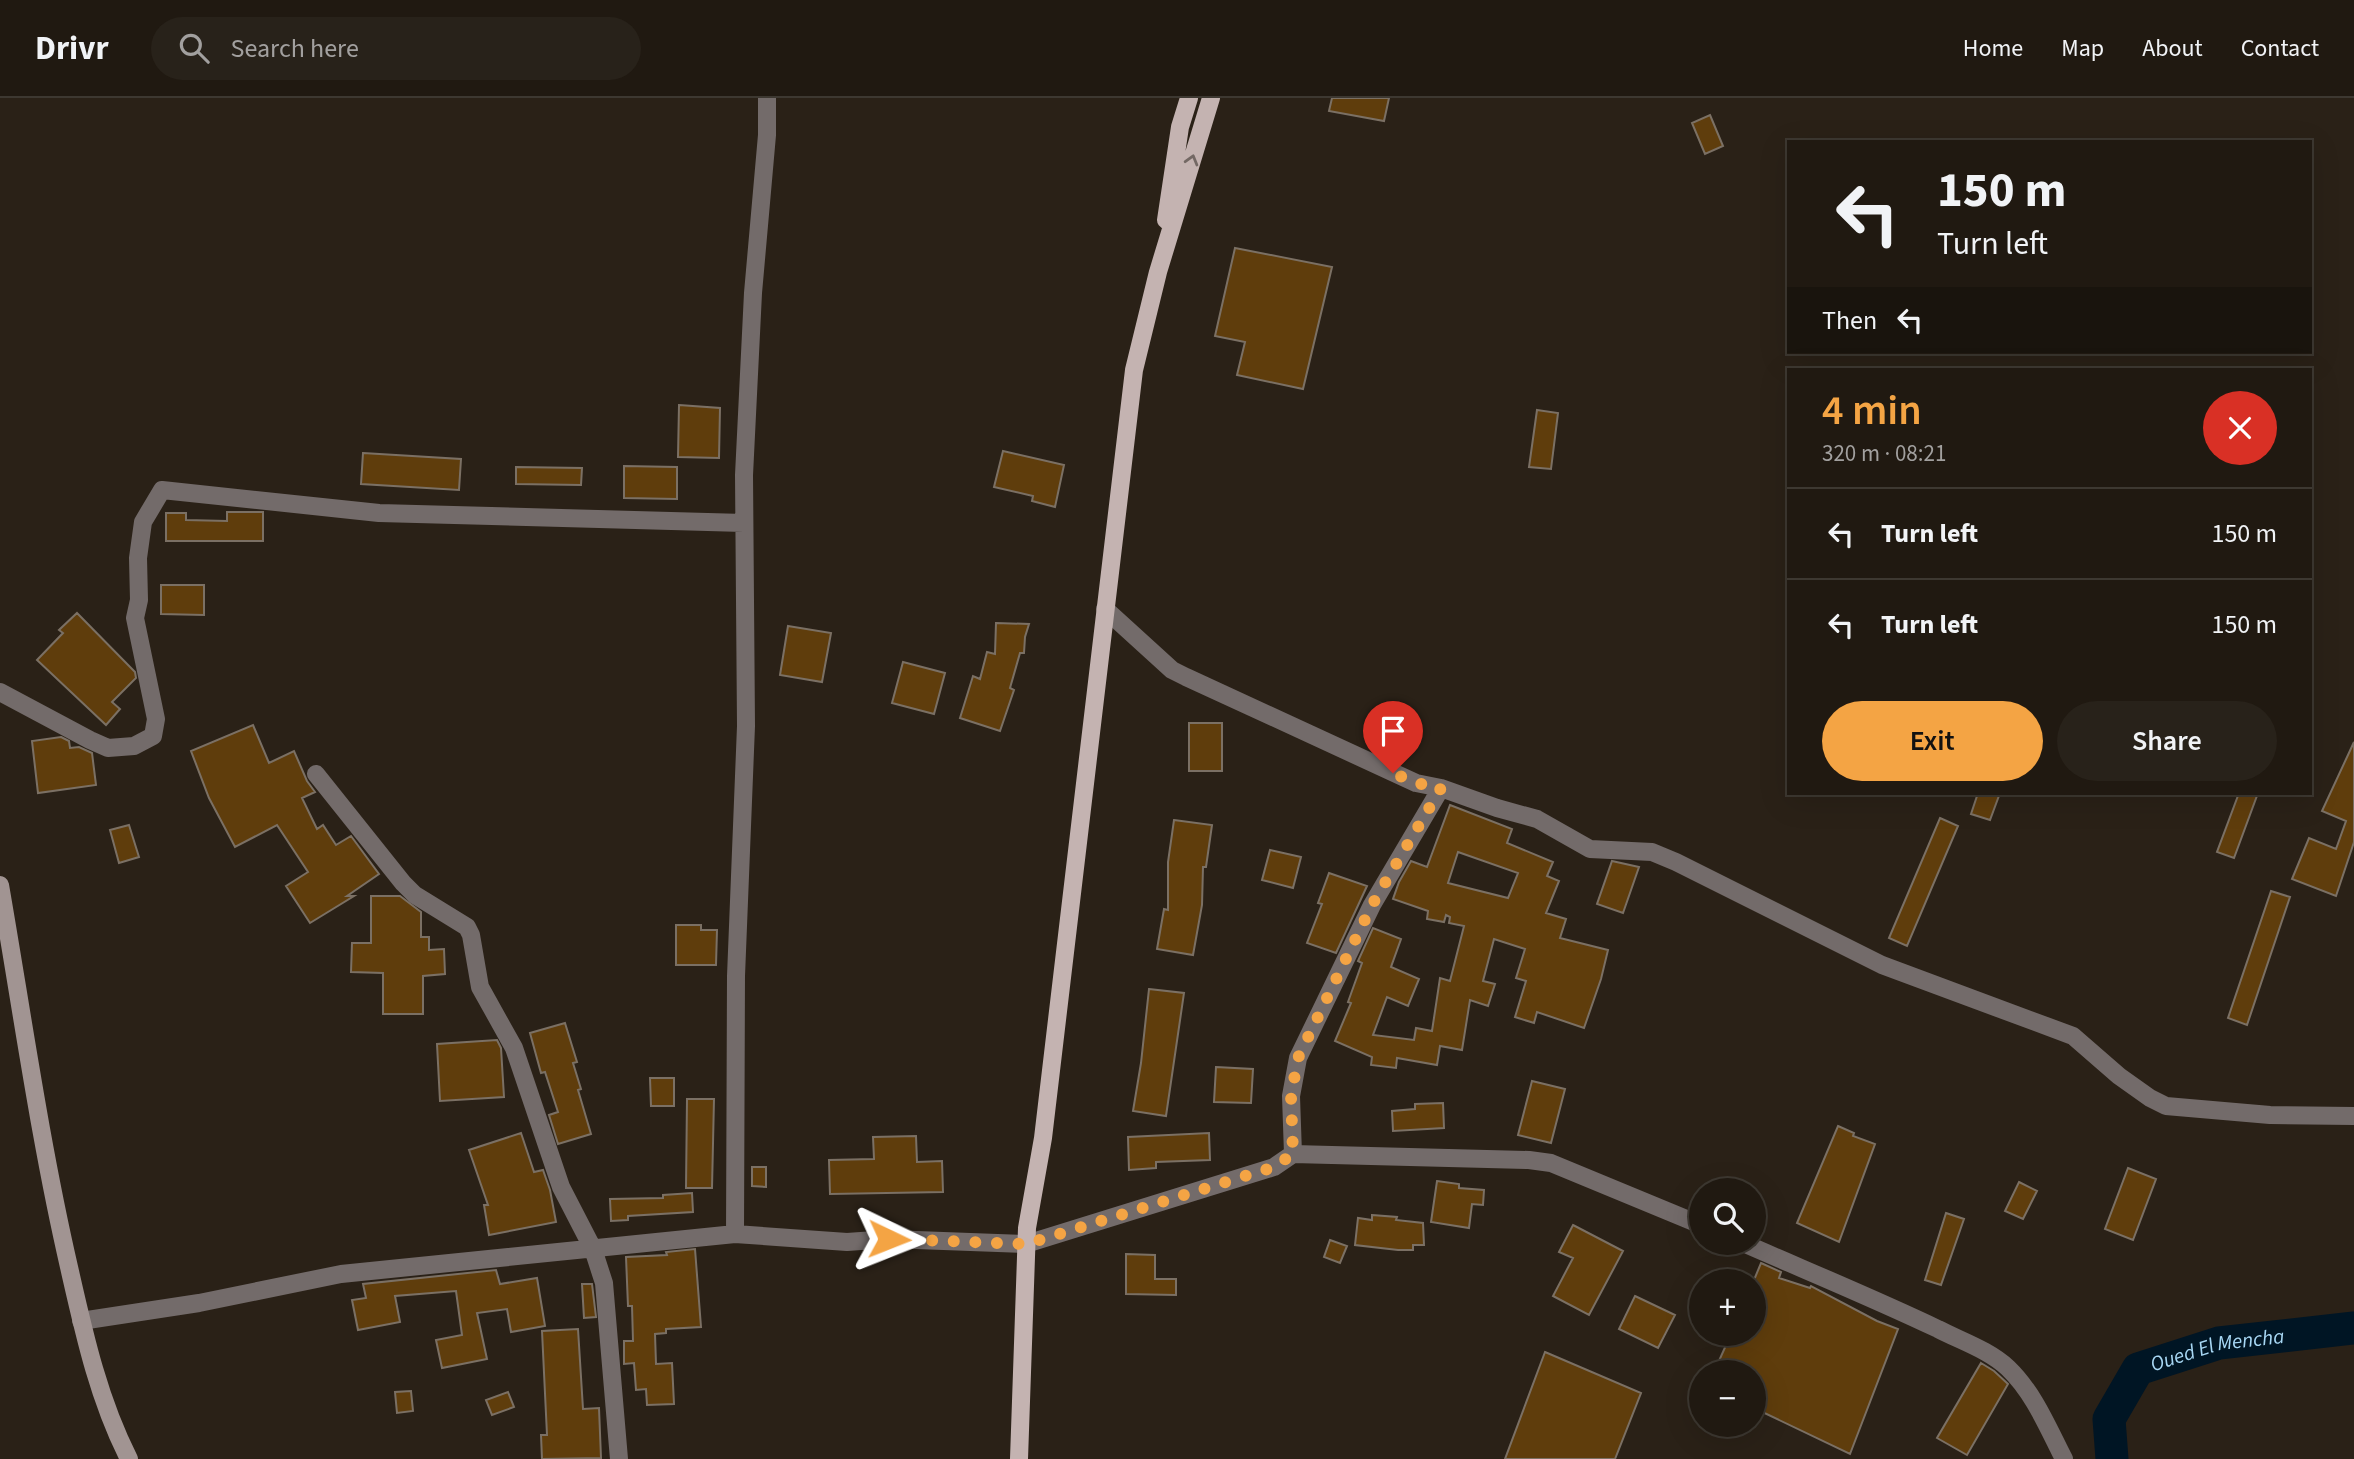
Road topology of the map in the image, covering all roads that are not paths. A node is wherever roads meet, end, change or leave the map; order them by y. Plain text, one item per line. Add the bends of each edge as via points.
1 (767, 98) edge
2 (1189, 98) edge
3 (1211, 98) edge
4 (1158, 272) junction
5 (744, 523) junction
6 (1105, 609) junction
7 (0, 692) edge
8 (316, 774) dead end
9 (1441, 788) junction
10 (0, 887) edge
11 (2354, 1116) edge
12 (1293, 1154) junction
13 (1689, 1220) edge
14 (735, 1234) junction
15 (1027, 1244) junction
16 (593, 1249) junction
17 (1766, 1253) edge
18 (81, 1321) junction
19 (129, 1459) edge
20 (619, 1459) edge
21 (1019, 1459) edge
22 (2064, 1459) edge

1 - 5 street
2 - 4 main road via 1180,127
4 -> 3 main road
4 - 6 main road via 1134,370
5 - 7 street via 379,513 162,490 143,522 135,618 156,719 153,736 134,746 108,748
5 - 14 street via 746,726 738,909
6 - 9 street via 1172,670 1416,783
6 - 15 main road
8 - 16 street via 403,883 467,927 481,987 514,1048 561,1187
9 - 11 street via 1537,819 1590,849 1652,852 1676,862 1882,964 2073,1036 2119,1076 2166,1105 2270,1115
9 - 12 street via 1372,905 1298,1058 1291,1096
10 - 18 main road via 54,1201
12 - 13 street via 1552,1163
12 - 15 street via 1274,1167
14 - 15 street via 847,1242
14 - 16 street
15 - 21 main road
16 - 18 street via 341,1274
16 - 20 street via 604,1283
17 - 22 street via 1987,1353 2021,1382
18 - 19 main road via 94,1372

